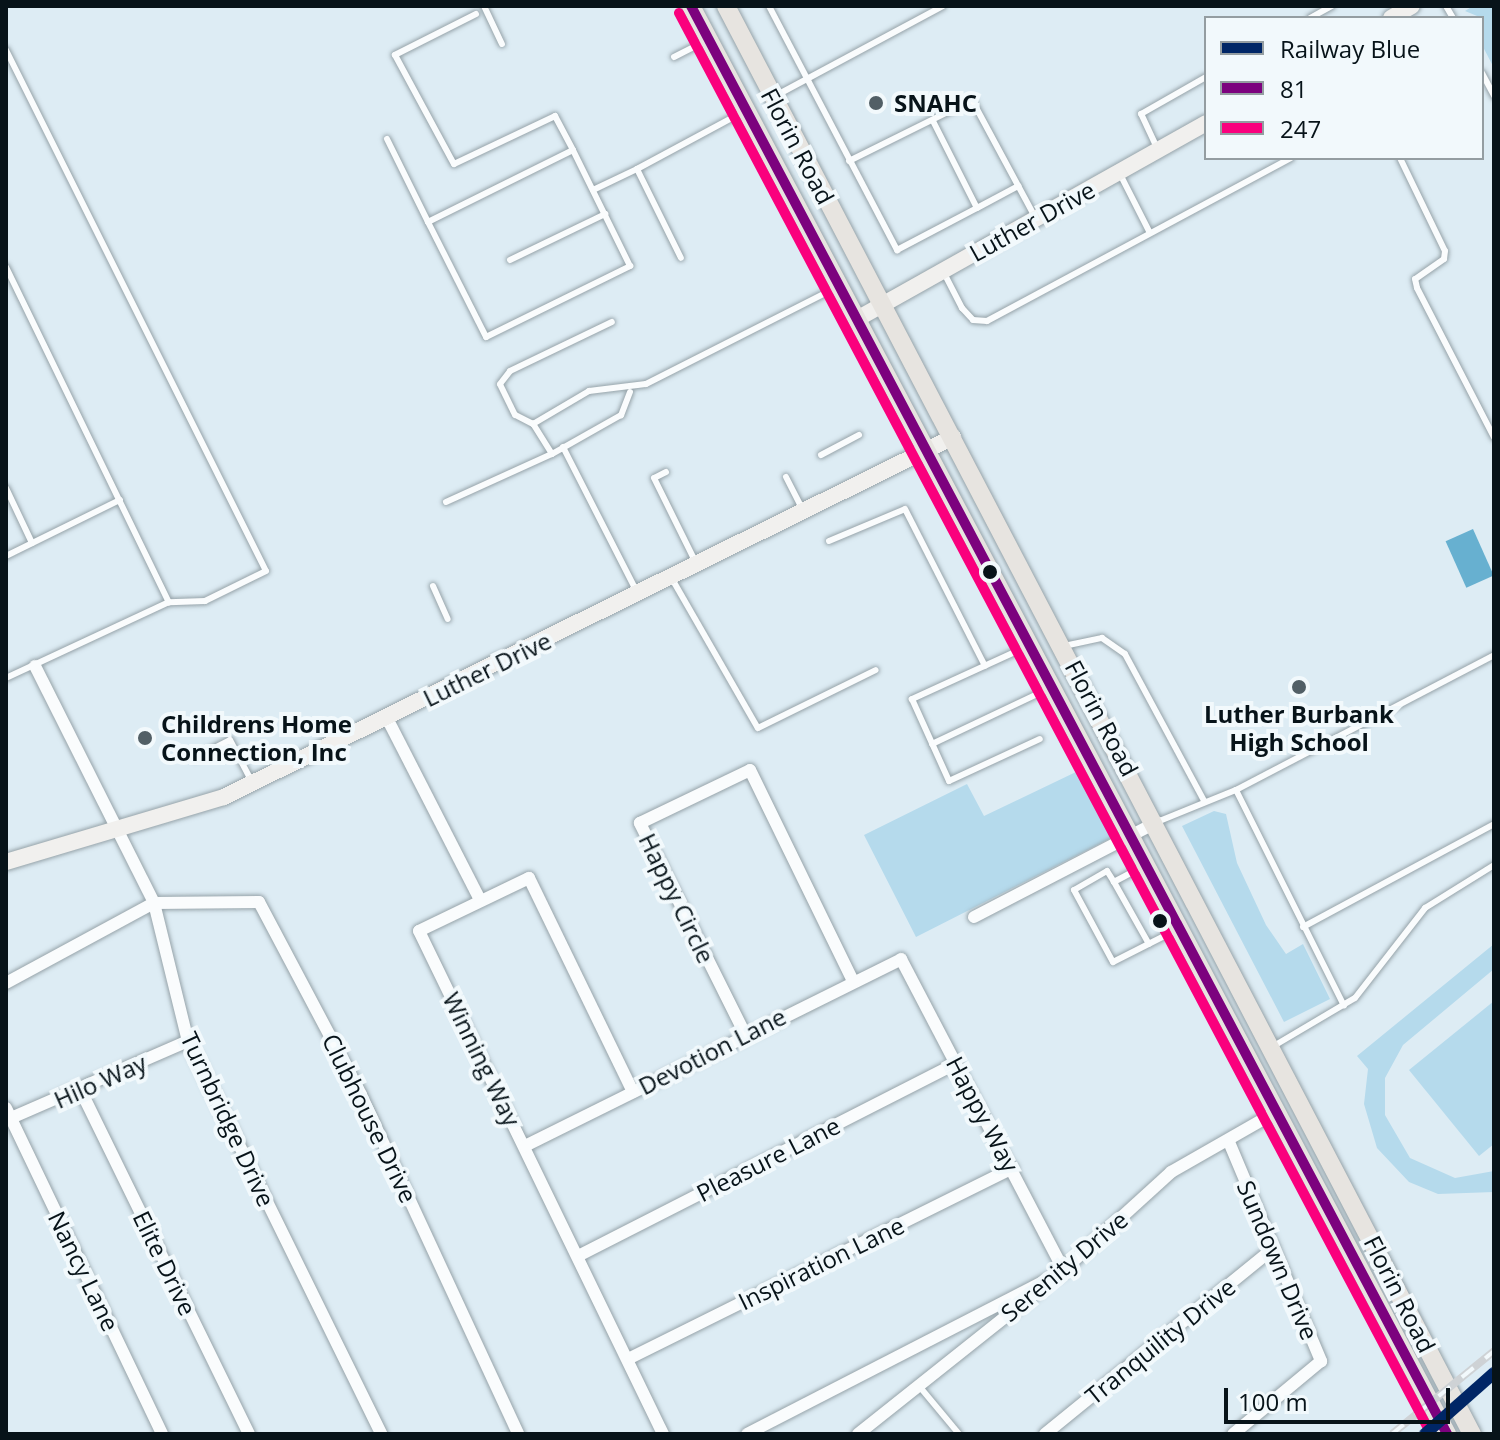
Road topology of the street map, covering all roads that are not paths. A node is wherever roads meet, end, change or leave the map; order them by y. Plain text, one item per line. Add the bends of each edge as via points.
1 (484, 6) edge
2 (691, 6) edge
3 (726, 6) edge
4 (769, 6) edge
5 (943, 6) edge
6 (1332, 6) edge
7 (1412, 6) edge
8 (476, 14) dead end
9 (1314, 16) edge
10 (1394, 16) edge
11 (709, 40) junction
12 (502, 44) dead end
13 (6, 50) edge
14 (674, 57) dead end
15 (1484, 77) edge
16 (1204, 78) edge
17 (803, 79) junction
18 (1494, 96) edge
19 (772, 98) junction
20 (746, 111) junction
21 (933, 121) junction
22 (1204, 124) edge
23 (387, 139) dead end
24 (573, 150) junction
25 (1158, 150) junction
26 (1287, 160) edge
27 (1401, 160) edge
28 (849, 161) junction
29 (637, 169) junction
30 (1119, 172) junction
31 (1018, 186) junction
32 (593, 190) junction
33 (977, 208) junction
34 (605, 214) junction
35 (1036, 219) junction
36 (428, 222) junction
37 (1150, 233) junction
38 (681, 258) dead end
39 (510, 260) dead end
40 (6, 267) edge
41 (943, 271) junction
42 (840, 286) junction
43 (883, 303) junction
44 (857, 319) junction
45 (612, 322) dead end
46 (630, 392) junction
47 (533, 424) junction
48 (859, 435) dead end
49 (953, 437) junction
50 (1494, 437) edge
51 (563, 447) junction
52 (927, 450) junction
53 (552, 454) junction
54 (821, 455) dead end
55 (666, 472) dead end
56 (786, 477) dead end
57 (6, 488) edge
58 (120, 500) junction
59 (446, 502) dead end
60 (804, 511) junction
61 (829, 541) dead end
62 (32, 543) junction
63 (6, 556) edge
64 (697, 564) junction
65 (671, 577) junction
66 (433, 586) dead end
67 (638, 594) junction
68 (169, 602) junction
69 (448, 619) dead end
70 (1031, 644) junction
71 (1064, 646) junction
72 (1494, 655) edge
73 (35, 666) junction
74 (985, 666) junction
75 (876, 670) dead end
76 (6, 678) edge
77 (1054, 686) junction
78 (387, 718) junction
79 (1040, 739) dead end
80 (932, 744) junction
81 (195, 758) dead end
82 (253, 783) junction
83 (1236, 790) junction
84 (1204, 801) junction
85 (1157, 822) junction
86 (1494, 824) edge
87 (118, 829) junction
88 (1133, 834) junction
89 (6, 862) edge
90 (1148, 864) junction
91 (1494, 865) edge
92 (1114, 882) junction
93 (480, 900) junction
94 (154, 903) junction
95 (974, 917) dead end
96 (1303, 927) junction
97 (1181, 928) junction
98 (1149, 944) junction
99 (901, 959) joint
100 (853, 981) junction
101 (6, 983) edge
102 (1344, 1006) junction
103 (745, 1034) junction
104 (188, 1041) junction
105 (1272, 1047) junction
106 (955, 1064) junction
107 (81, 1091) junction
108 (633, 1092) junction
109 (1278, 1111) junction
110 (8, 1113) edge
111 (1313, 1126) junction
112 (1229, 1142) junction
113 (525, 1146) junction
114 (1012, 1168) junction
115 (1274, 1248) junction
116 (580, 1255) junction
117 (1064, 1271) junction
118 (630, 1358) junction
119 (919, 1386) junction
120 (162, 1434) edge
121 (249, 1434) edge
122 (381, 1434) edge
123 (518, 1434) edge
124 (663, 1434) edge
125 (747, 1434) edge
126 (858, 1434) edge
127 (959, 1434) edge
128 (1045, 1434) edge
129 (1233, 1434) edge
130 (1447, 1434) edge
131 (1472, 1434) edge

1 - 12 lane
2 - 11 main road, Florin Road
3 - 19 main road, Florin Road
4 - 17 lane
5 - 17 lane
6 - 9 lane
7 - 10 street
8 - 24 lane via 395,55 454,164 555,116
11 - 14 lane
11 - 20 main road, Florin Road
13 - 68 lane via 266,571 205,601
15 - 18 lane
16 - 25 lane via 1141,114
17 - 19 lane
17 - 28 lane
19 - 43 main road, Florin Road
20 - 29 lane
20 - 42 main road, Florin Road
21 - 28 lane
21 - 31 lane via 972,100
21 - 33 lane
22 - 25 street, Luther Drive
23 - 36 lane
24 - 32 lane
24 - 36 lane
25 - 30 street, Luther Drive
26 - 37 lane
27 - 50 lane via 1445,251 1444,259 1415,279 1417,288
28 - 33 lane via 897,250
29 - 32 lane
29 - 38 lane
30 - 35 street, Luther Drive
30 - 37 lane
31 - 33 lane
31 - 35 lane
32 - 34 lane
34 - 36 lane via 630,266 486,337
34 - 39 lane
35 - 41 street, Luther Drive
37 - 41 lane via 987,321 973,320 962,308
40 - 58 lane
41 - 43 street, Luther Drive
42 - 44 main road, Florin Road
42 - 46 lane
43 - 44 street, Luther Drive
43 - 49 main road, Florin Road
44 - 52 main road, Florin Road
45 - 47 lane via 510,371 500,384 515,415
46 - 47 lane via 589,391
46 - 51 lane via 621,415
47 - 53 lane
48 - 54 lane
49 - 52 street, Luther Drive
49 - 71 main road, Florin Road
51 - 53 lane
51 - 67 lane
52 - 60 street, Luther Drive
52 - 70 main road, Florin Road
53 - 59 lane
55 - 64 lane via 654,478
56 - 60 lane
57 - 62 lane
58 - 62 lane
58 - 68 lane
60 - 64 street, Luther Drive
61 - 74 lane via 905,509
62 - 63 lane
64 - 65 street, Luther Drive
65 - 67 street, Luther Drive
65 - 75 lane via 758,728
66 - 69 lane
67 - 78 street, Luther Drive
68 - 73 lane
70 - 74 lane
70 - 77 main road, Florin Road
71 - 84 lane via 1102,638 1125,654
71 - 85 main road, Florin Road
72 - 83 lane
73 - 76 lane
73 - 87 street, Turnbridge Drive
74 - 80 lane via 912,699
77 - 80 lane
77 - 88 main road, Florin Road
78 - 82 street, Luther Drive
78 - 93 street
79 - 80 lane via 949,781
81 - 82 lane via 230,740
82 - 87 street, Luther Drive
83 - 84 lane
83 - 96 lane
84 - 85 lane
85 - 88 street
85 - 105 main road, Florin Road
86 - 96 lane
87 - 89 street, Luther Drive
87 - 94 street, Turnbridge Drive
88 - 90 main road, Florin Road
88 - 95 street
90 - 92 lane
90 - 97 main road, Florin Road
91 - 102 lane via 1425,908
92 - 98 lane
92 - 98 lane via 1107,871 1074,890 1113,962
93 - 108 street via 529,878
93 - 113 street, Winning Way via 419,931
94 - 101 street
94 - 104 street, Turnbridge Drive
94 - 123 street, Clubhouse Drive via 259,902 361,1095
96 - 102 lane
97 - 98 lane
97 - 109 main road, Florin Road
99 - 100 street, Devotion Lane
99 - 106 street, Happy Way
100 - 103 street, Devotion Lane
100 - 103 street, Happy Circle via 750,770 640,823
102 - 105 lane
103 - 108 street, Devotion Lane
104 - 107 street, Hilo Way
104 - 122 street, Turnbridge Drive
105 - 111 main road, Florin Road
106 - 114 street, Happy Way
106 - 116 street, Pleasure Lane
107 - 110 street, Hilo Way
107 - 121 street, Elite Drive
108 - 113 street, Devotion Lane
109 - 111 main road
109 - 112 street, Serenity Drive
109 - 130 main road, Florin Road
110 - 120 street, Nancy Lane
111 - 131 main road, Florin Road
112 - 115 street, Sundown Drive
112 - 117 street, Serenity Drive via 1171,1172
113 - 116 street, Winning Way
114 - 117 street, Happy Way
114 - 118 street, Inspiration Lane
115 - 128 street, Tranquility Drive
115 - 129 street, Sundown Drive via 1321,1361
116 - 118 street, Winning Way
117 - 119 street, Serenity Drive
117 - 125 street
118 - 124 street, Winning Way
119 - 126 street, Serenity Drive
119 - 127 lane

